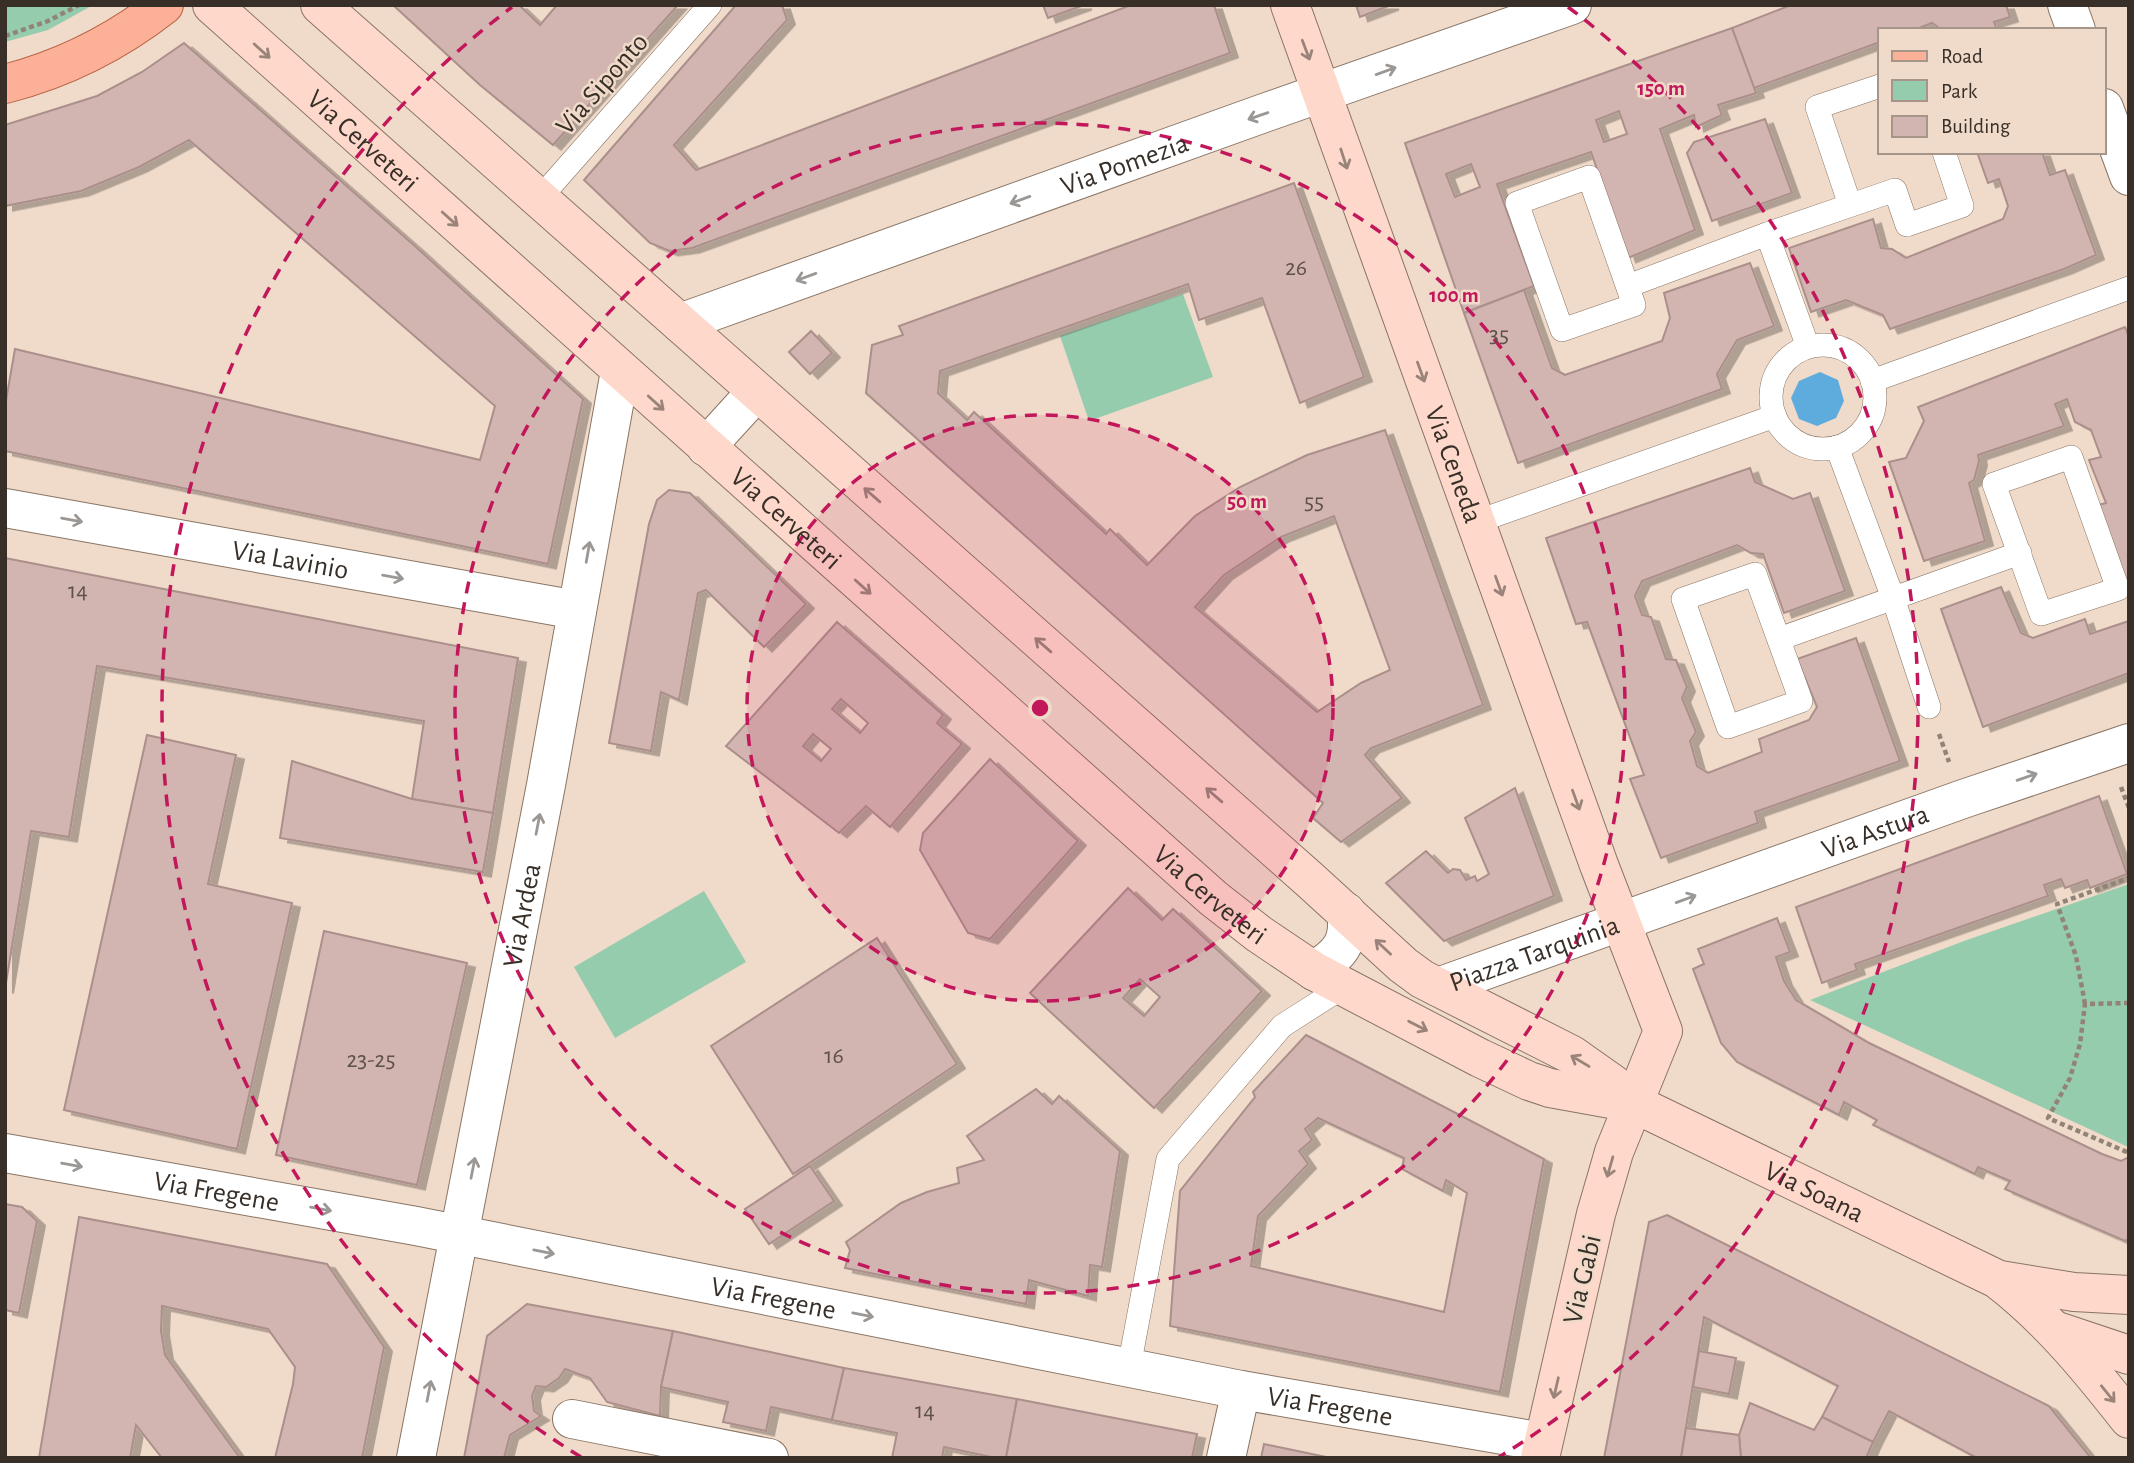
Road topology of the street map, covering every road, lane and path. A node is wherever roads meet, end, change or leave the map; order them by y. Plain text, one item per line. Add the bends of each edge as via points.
1 (79, 5) edge
2 (164, 5) edge
3 (212, 5) edge
4 (320, 5) edge
5 (1290, 5) edge
6 (1572, 5) edge
7 (2067, 5) edge
8 (709, 6) edge
9 (2075, 28) edge
10 (5, 36) edge
11 (5, 84) edge
12 (1878, 87) edge
13 (1322, 94) junction
14 (2106, 113) edge
15 (1945, 154) edge
16 (2129, 176) edge
17 (539, 199) junction
18 (1850, 205) junction
19 (1767, 234) junction
20 (1628, 286) junction
21 (2129, 288) edge
22 (680, 323) junction
23 (1808, 347) junction
24 (620, 371) junction
25 (1872, 381) junction
26 (756, 392) junction
27 (1774, 416) junction
28 (706, 447) junction
29 (1837, 447) junction
30 (5, 508) edge
31 (1476, 522) junction
32 (2021, 553) junction
33 (1894, 598) junction
34 (578, 610) junction
35 (1779, 639) junction
36 (1928, 707) dead end
37 (1942, 743) dead end
38 (2129, 743) edge
39 (1951, 768) dead end
40 (2124, 795) dead end
41 (2129, 808) edge
42 (2129, 878) edge
43 (1346, 912) junction
44 (1621, 922) junction
45 (1329, 979) junction
46 (1438, 987) junction
47 (2129, 1003) edge
48 (2085, 1004) junction
49 (1633, 1103) junction
50 (5, 1153) edge
51 (2129, 1153) edge
52 (460, 1235) junction
53 (1997, 1279) junction
54 (2129, 1295) edge
55 (2057, 1331) junction
56 (2129, 1354) edge
57 (1129, 1367) junction
58 (1241, 1390) junction
59 (572, 1419) dead end
60 (2129, 1419) edge
61 (1542, 1450) edge
62 (753, 1456) edge
63 (416, 1458) edge
64 (1226, 1458) edge

1 - 10 path via 48,22
2 - 11 main road via 83,56
3 -> 24 main road, Via Cerveteri
4 - 17 main road
5 -> 13 main road, Via Ceneda
13 -> 6 street, Via Pomezia
7 - 9 street
8 - 17 lane, Via Siponto
12 - 18 lane via 1817,107
13 -> 22 street, Via Pomezia
13 -> 31 main road, Via Ceneda
14 - 16 street
15 - 18 lane via 1962,206 1907,225 1895,190
17 - 22 main road
18 - 19 lane
19 - 20 lane
19 - 23 lane
20 - 20 lane via 1589,177 1517,203 1562,330 1634,305
21 - 25 lane
22 - 26 main road
23 - 25 lane via 1831,346 1854,355
23 - 27 lane via 1780,367 1773,383
24 -> 28 main road, Via Cerveteri
34 -> 24 street, Via Ardea
25 - 29 lane via 1872,414 1864,429
26 - 28 street
43 -> 26 main road
27 - 29 lane via 1800,443 1822,449
27 - 31 lane
28 -> 45 main road, Via Cerveteri via 1213,898
29 - 33 lane
30 -> 34 street, Via Lavinio
31 -> 44 main road, Via Ceneda
32 - 32 lane via 1994,484 2071,457 2118,589 2041,614
32 - 33 lane
33 - 35 lane
33 - 36 lane
52 -> 34 street, Via Ardea
35 - 35 lane via 1755,574 1683,599 1728,727 1801,701
37 - 39 path
44 -> 38 street, Via Astura
40 - 41 path
42 - 48 path via 2057,904 2076,956
43 - 45 street via 1348,935 1325,965
46 -> 43 main road via 1402,965
44 - 46 street, Piazza Tarquinia
44 - 49 main road, Piazza Tarquinia via 1663,1031
45 -> 49 main road, Piazza Tarquinia via 1529,1081
45 - 57 lane via 1282,1026 1168,1158
49 -> 46 main road, Piazza Tarquinia via 1572,1055
47 - 48 path
48 - 51 path via 2070,1078 2048,1118
49 - 53 main road, Via Soana
49 -> 61 main road, Via Gabi via 1596,1214
50 -> 52 street, Via Fregene
52 -> 57 street, Via Fregene
63 -> 52 street, Via Ardea
53 - 54 main road, Via Soana via 2074,1292
53 - 55 main road, Via Soana
55 - 56 main road
55 -> 60 main road, Via Soana
57 - 58 street, Via Fregene
58 - 61 street, Via Fregene
58 - 64 street
59 - 62 street

